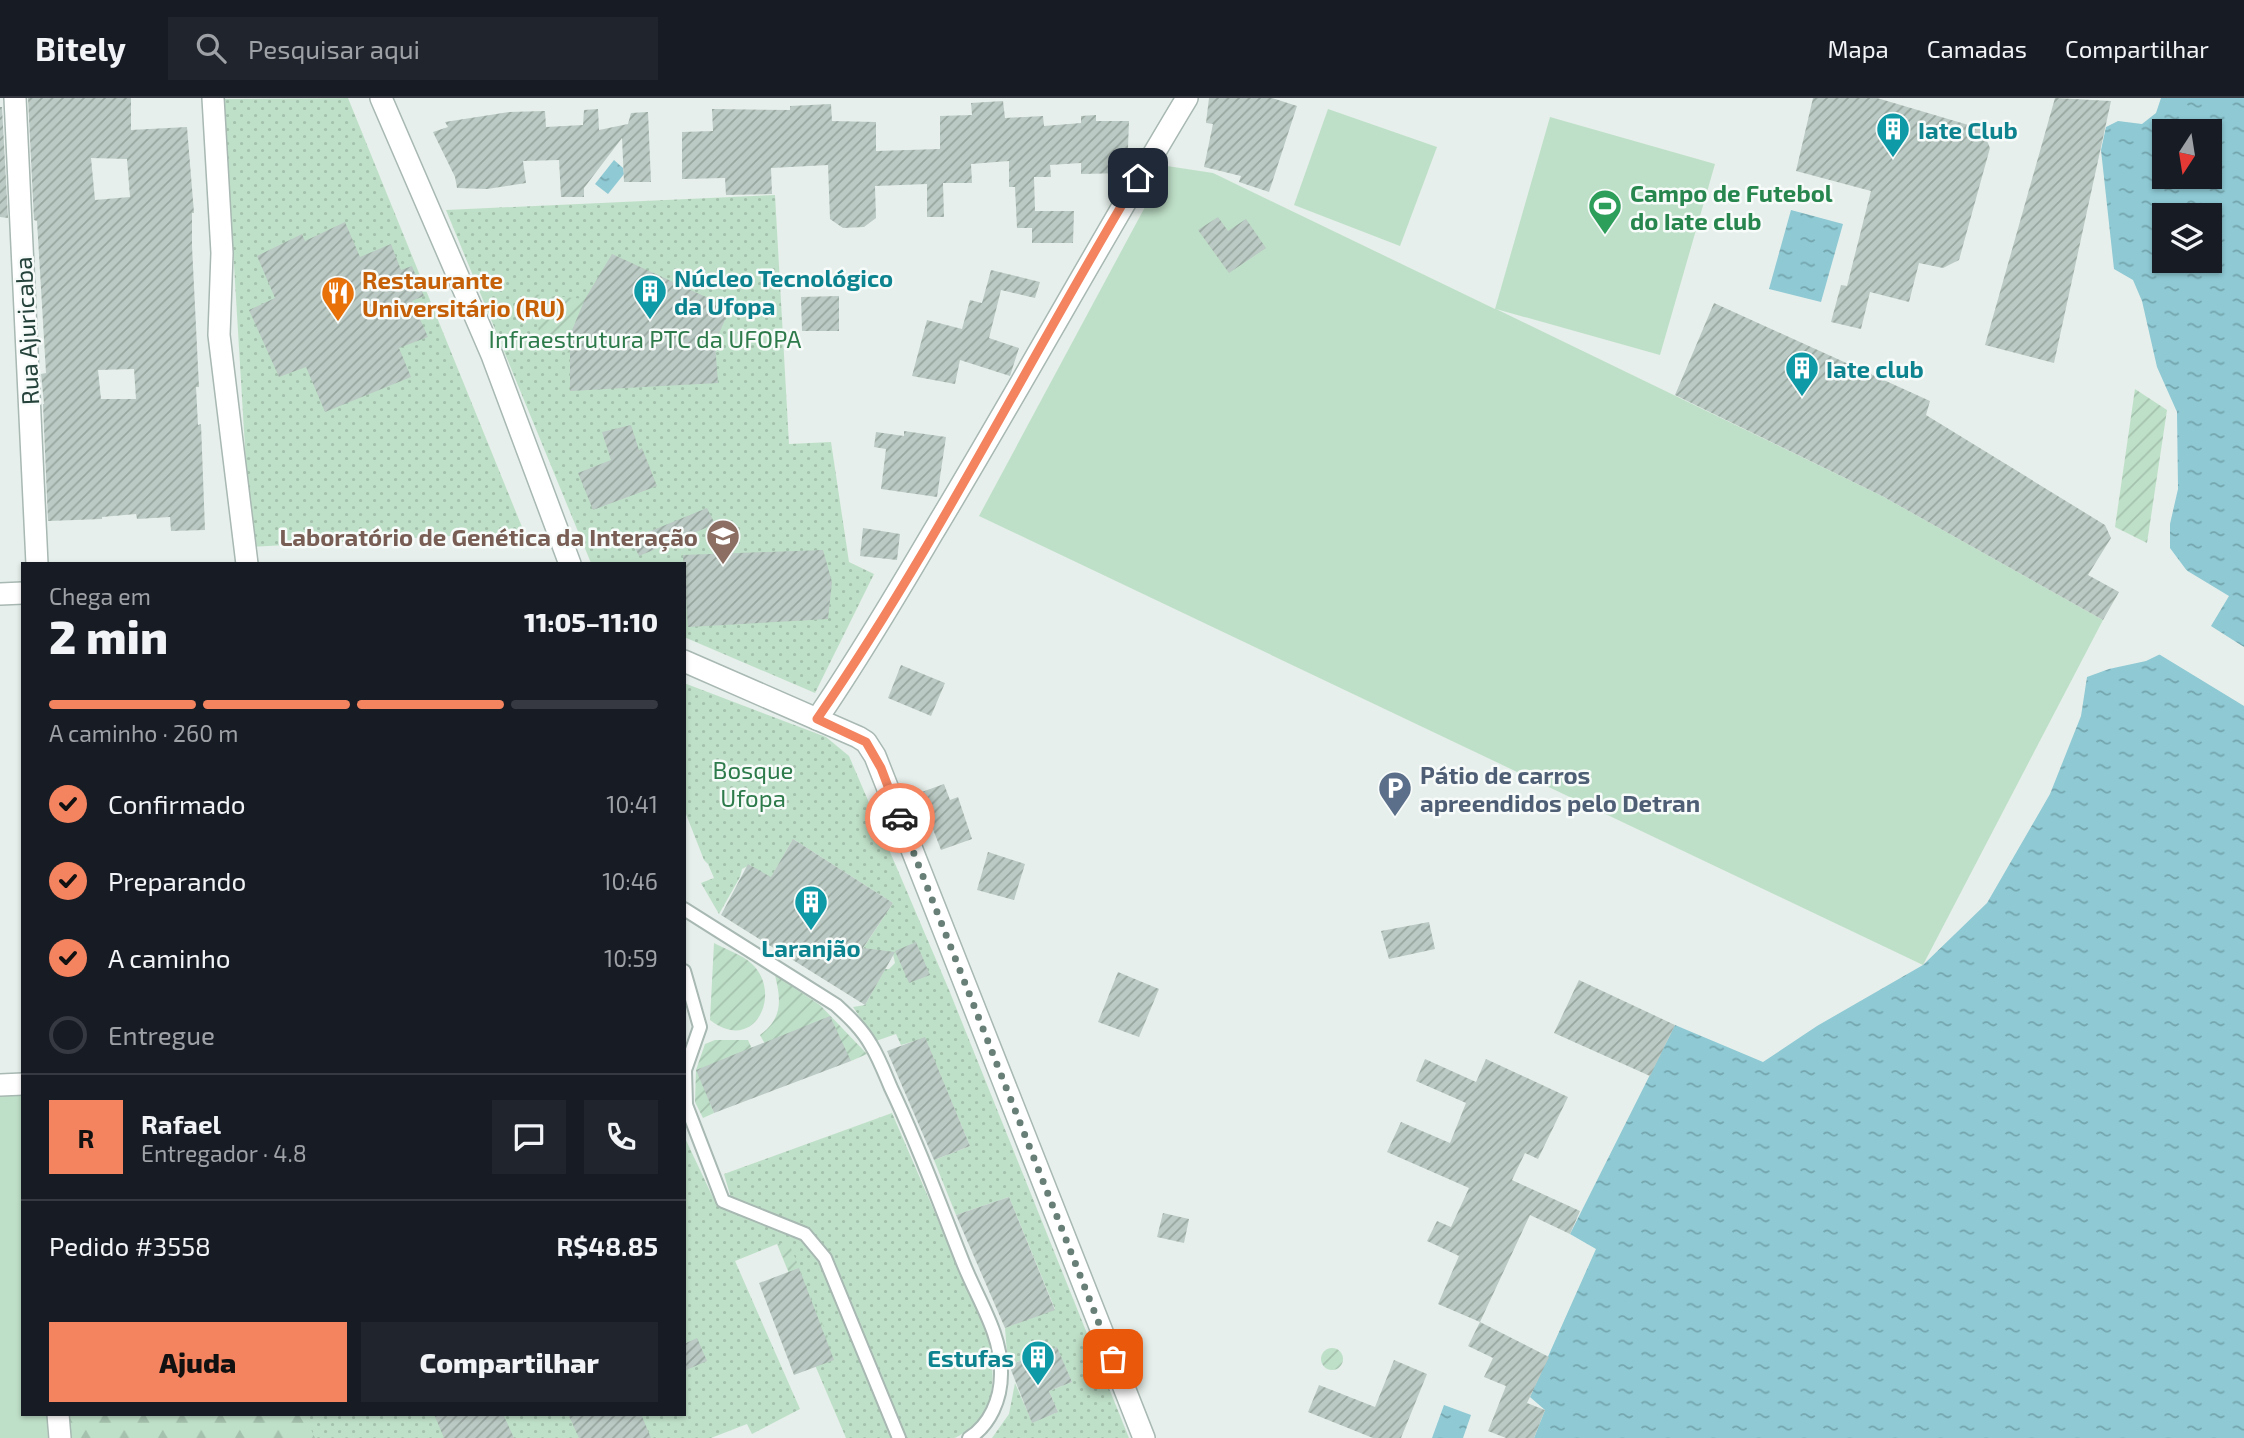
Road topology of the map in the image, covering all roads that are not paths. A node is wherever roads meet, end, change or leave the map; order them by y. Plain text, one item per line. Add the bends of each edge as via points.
1 (15, 98) edge
2 (213, 98) edge
3 (381, 98) edge
4 (1187, 98) edge
5 (37, 562) edge
6 (247, 562) edge
7 (569, 562) edge
8 (21, 593) edge
9 (0, 594) edge
10 (686, 663) edge
11 (817, 719) junction
12 (686, 910) edge
13 (686, 978) edge
14 (686, 1067) edge
15 (21, 1084) edge
16 (0, 1085) edge
17 (686, 1105) edge
18 (58, 1416) edge
19 (60, 1438) edge
20 (899, 1438) edge
21 (969, 1438) edge
22 (1144, 1438) edge

1 - 5 street, Rua Ajuricaba
2 - 6 street via 222,253 219,335
3 - 7 street via 492,355
4 - 11 street via 966,479
8 - 9 street
10 - 11 street
11 - 22 street via 866,742 881,768
12 - 21 lane via 836,1005 871,1044 995,1334 1000,1387 988,1422
13 - 14 lane via 700,1027
15 - 16 street
17 - 20 lane via 723,1201 805,1234 825,1258
18 - 19 street

